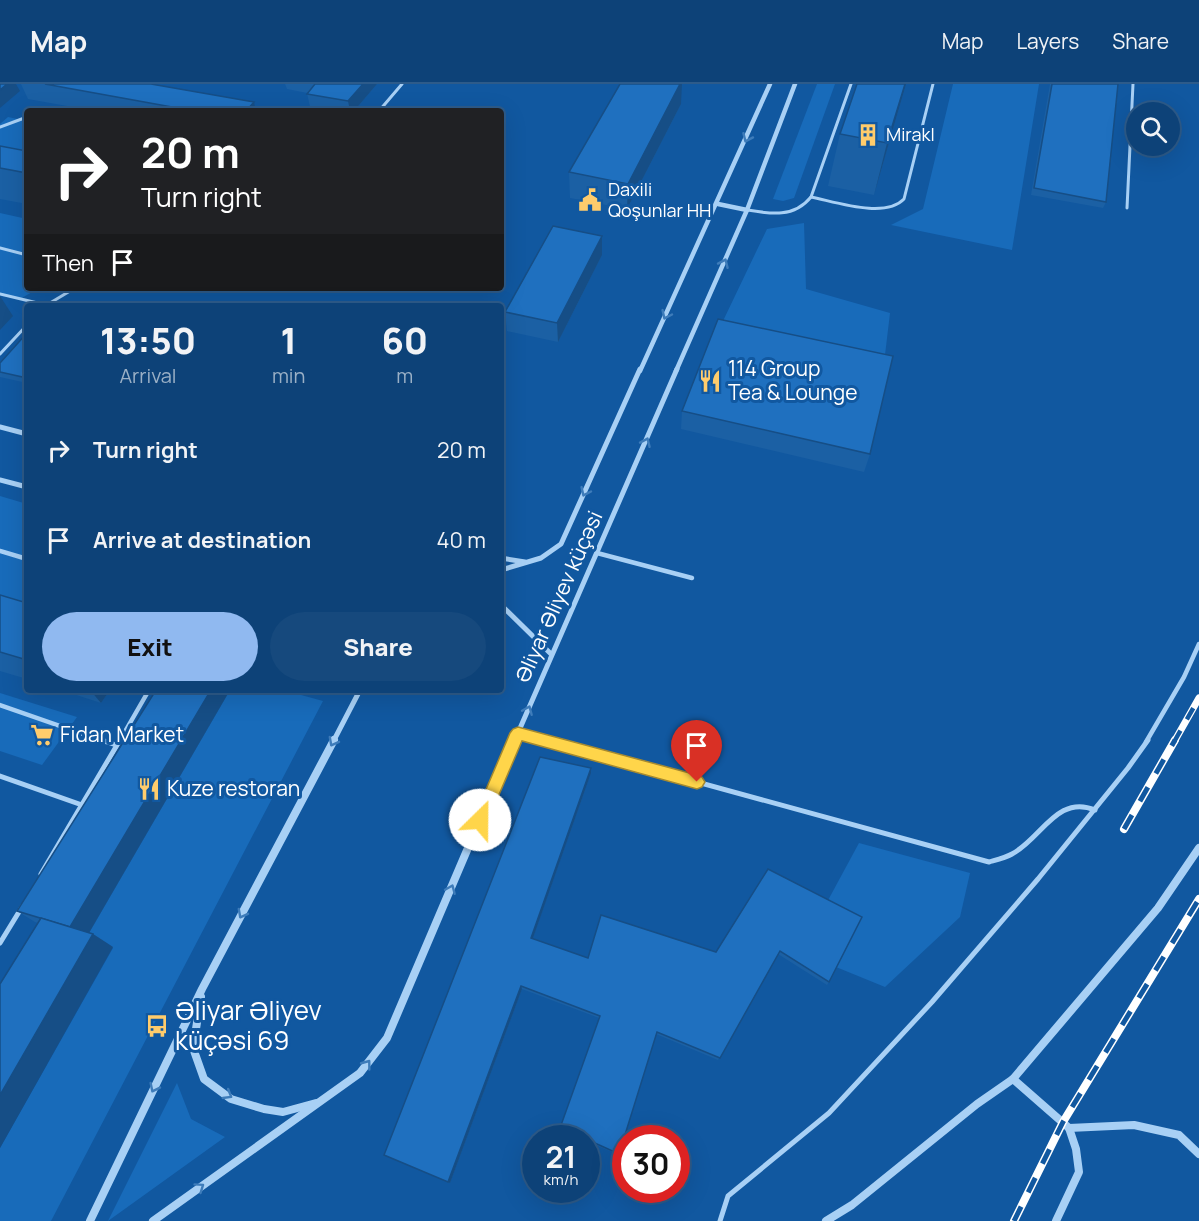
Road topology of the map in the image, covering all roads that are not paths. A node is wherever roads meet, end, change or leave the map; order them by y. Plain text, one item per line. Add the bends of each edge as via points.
1 (402, 84) edge
2 (770, 84) edge
3 (795, 84) edge
4 (851, 84) edge
5 (933, 84) edge
6 (1133, 84) edge
7 (382, 108) edge
8 (24, 118) edge
9 (0, 127) edge
10 (811, 197) junction
11 (718, 204) junction
12 (1127, 208) dead end
13 (747, 210) junction
14 (0, 248) edge
15 (24, 254) edge
16 (70, 291) edge
17 (0, 294) edge
18 (38, 303) edge
19 (49, 303) edge
20 (24, 329) edge
21 (0, 354) edge
22 (0, 427) edge
23 (24, 433) edge
24 (0, 480) edge
25 (24, 487) edge
26 (0, 551) edge
27 (597, 553) junction
28 (24, 558) edge
29 (504, 558) edge
30 (531, 562) junction
31 (504, 569) edge
32 (692, 578) dead end
33 (504, 608) edge
34 (1199, 644) edge
35 (551, 654) junction
36 (147, 693) edge
37 (358, 693) edge
38 (0, 705) edge
39 (518, 733) junction
40 (116, 744) junction
41 (0, 776) edge
42 (82, 805) junction
43 (1095, 810) junction
44 (1199, 848) edge
45 (35, 884) edge
46 (23, 903) edge
47 (0, 943) edge
48 (202, 989) junction
49 (1012, 1079) junction
50 (322, 1101) junction
51 (1069, 1128) junction
52 (1199, 1154) edge
53 (90, 1221) edge
54 (153, 1221) edge
55 (720, 1221) edge
56 (826, 1221) edge
57 (1056, 1221) edge

1 - 7 lane
2 -> 11 street, Əliyar Əliyev küçəsi
3 - 13 street, Əliyar Əliyev küçəsi
4 - 10 lane
5 - 10 lane via 904,199 898,206 876,209
6 - 12 lane
8 - 9 lane
10 - 13 lane via 804,208 795,211 771,214
11 - 13 street
11 -> 30 street, Əliyar Əliyev küçəsi via 561,543 552,554
27 -> 13 street, Əliyar Əliyev küçəsi
14 - 15 lane
16 - 19 lane
17 - 18 lane
20 - 21 lane
22 - 23 street
24 - 25 street
26 - 28 lane
27 - 32 lane
27 - 35 street, Əliyar Əliyev küçəsi
29 - 30 street
30 - 31 street, Əliyar Əliyev küçəsi
33 - 35 street
34 - 43 lane via 1156,728
39 -> 35 street, Əliyar Əliyev küçəsi
36 - 40 lane
37 -> 48 street
38 - 40 lane
39 - 43 lane via 989,861 1013,854 1068,807 1083,805
50 -> 39 street, Əliyar Əliyev küçəsi via 360,1073 387,1038
40 - 42 lane
41 - 42 lane
42 - 45 lane
43 - 55 lane via 932,1002 829,1113 728,1196
44 - 49 street via 1158,908
46 - 47 lane
48 -> 50 street via 193,1048 204,1079 231,1099 264,1109 283,1112
48 -> 53 street
49 - 51 street
49 - 56 street
54 -> 50 street, Əliyar Əliyev küçəsi
51 - 52 street via 1134,1125 1179,1135
51 - 57 street via 1079,1172

